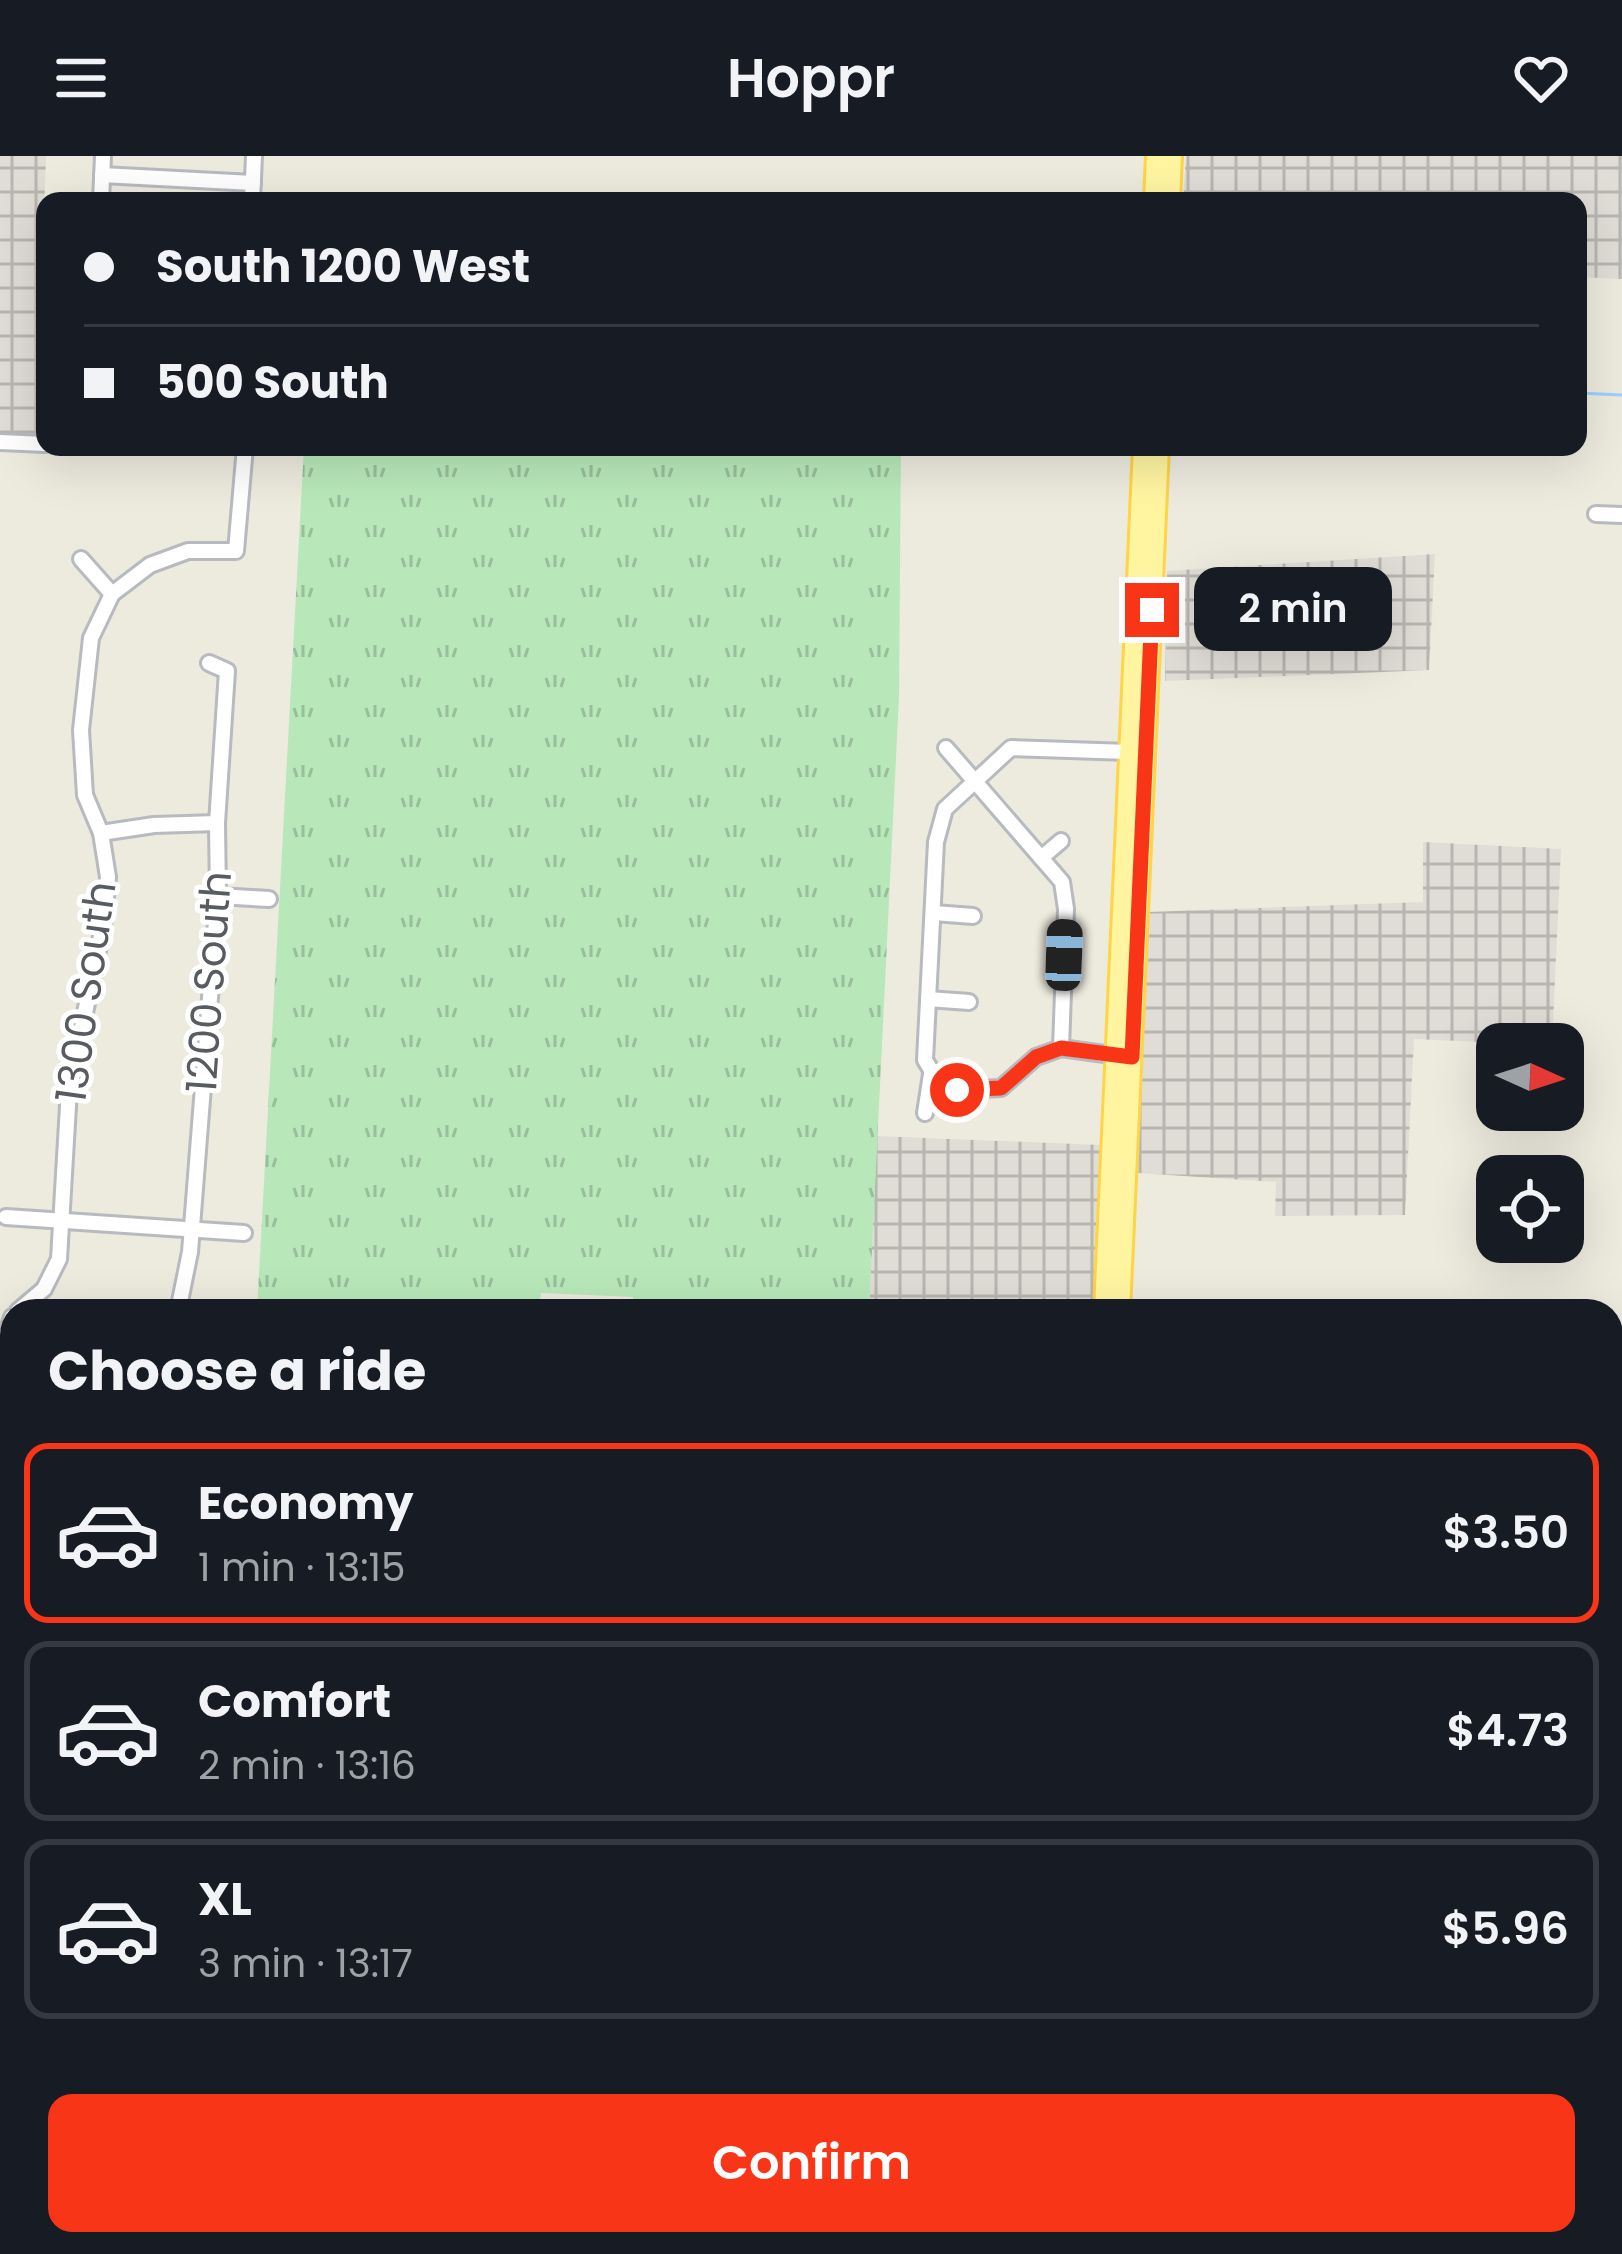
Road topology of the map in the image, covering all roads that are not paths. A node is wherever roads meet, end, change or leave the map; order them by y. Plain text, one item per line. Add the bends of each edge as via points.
1 (103, 156) edge
2 (254, 156) edge
3 (1156, 156) edge
4 (1172, 156) edge
5 (102, 175) junction
6 (253, 183) junction
7 (101, 192) edge
8 (252, 192) edge
9 (1154, 192) edge
10 (1170, 192) edge
11 (0, 442) edge
12 (36, 444) edge
13 (243, 456) edge
14 (1143, 456) edge
15 (1158, 456) edge
16 (1596, 514) dead end
17 (1622, 515) edge
18 (81, 559) dead end
19 (112, 594) junction
20 (209, 663) dead end
21 (946, 748) dead end
22 (1130, 752) junction
23 (974, 782) junction
24 (217, 824) junction
25 (101, 833) junction
26 (1061, 841) dead end
27 (1041, 858) junction
28 (218, 896) junction
29 (269, 899) dead end
30 (934, 913) junction
31 (974, 916) dead end
32 (928, 999) junction
33 (969, 1002) dead end
34 (1061, 1048) junction
35 (1124, 1057) junction
36 (931, 1074) junction
37 (925, 1113) dead end
38 (6, 1217) dead end
39 (61, 1219) junction
40 (192, 1230) junction
41 (244, 1233) dead end
42 (32, 1299) edge
43 (182, 1299) edge
44 (1105, 1299) edge
45 (1120, 1299) edge

1 - 5 street
2 - 6 street
3 - 9 main road
4 - 10 main road
5 - 6 street
5 - 7 street
6 - 8 street
11 - 12 street
13 - 19 street via 236,551 188,551 149,565
14 - 22 main road
15 - 35 main road
16 - 17 street
18 - 19 street
19 - 25 street, 1300 South via 91,638 82,696 85,795
20 - 24 street, 1200 South via 227,670
21 - 23 street
22 - 23 street via 1011,748
22 - 35 main road
23 - 27 street
23 - 30 street via 939,823
24 - 25 street
24 - 28 street, 1200 South
25 - 39 street, 1300 South via 108,877 103,927 69,1089
26 - 27 street
27 - 34 street via 1065,894
28 - 29 street
28 - 40 street, 1200 South
30 - 31 street
30 - 32 street
32 - 33 street
32 - 36 street
34 - 35 street
34 - 36 street via 1036,1057 1001,1088 957,1090
35 - 44 main road
35 - 45 main road
36 - 37 street
38 - 39 street
39 - 40 street
39 - 42 street, 1300 South via 59,1259
40 - 41 street
40 - 43 street, 1200 South

